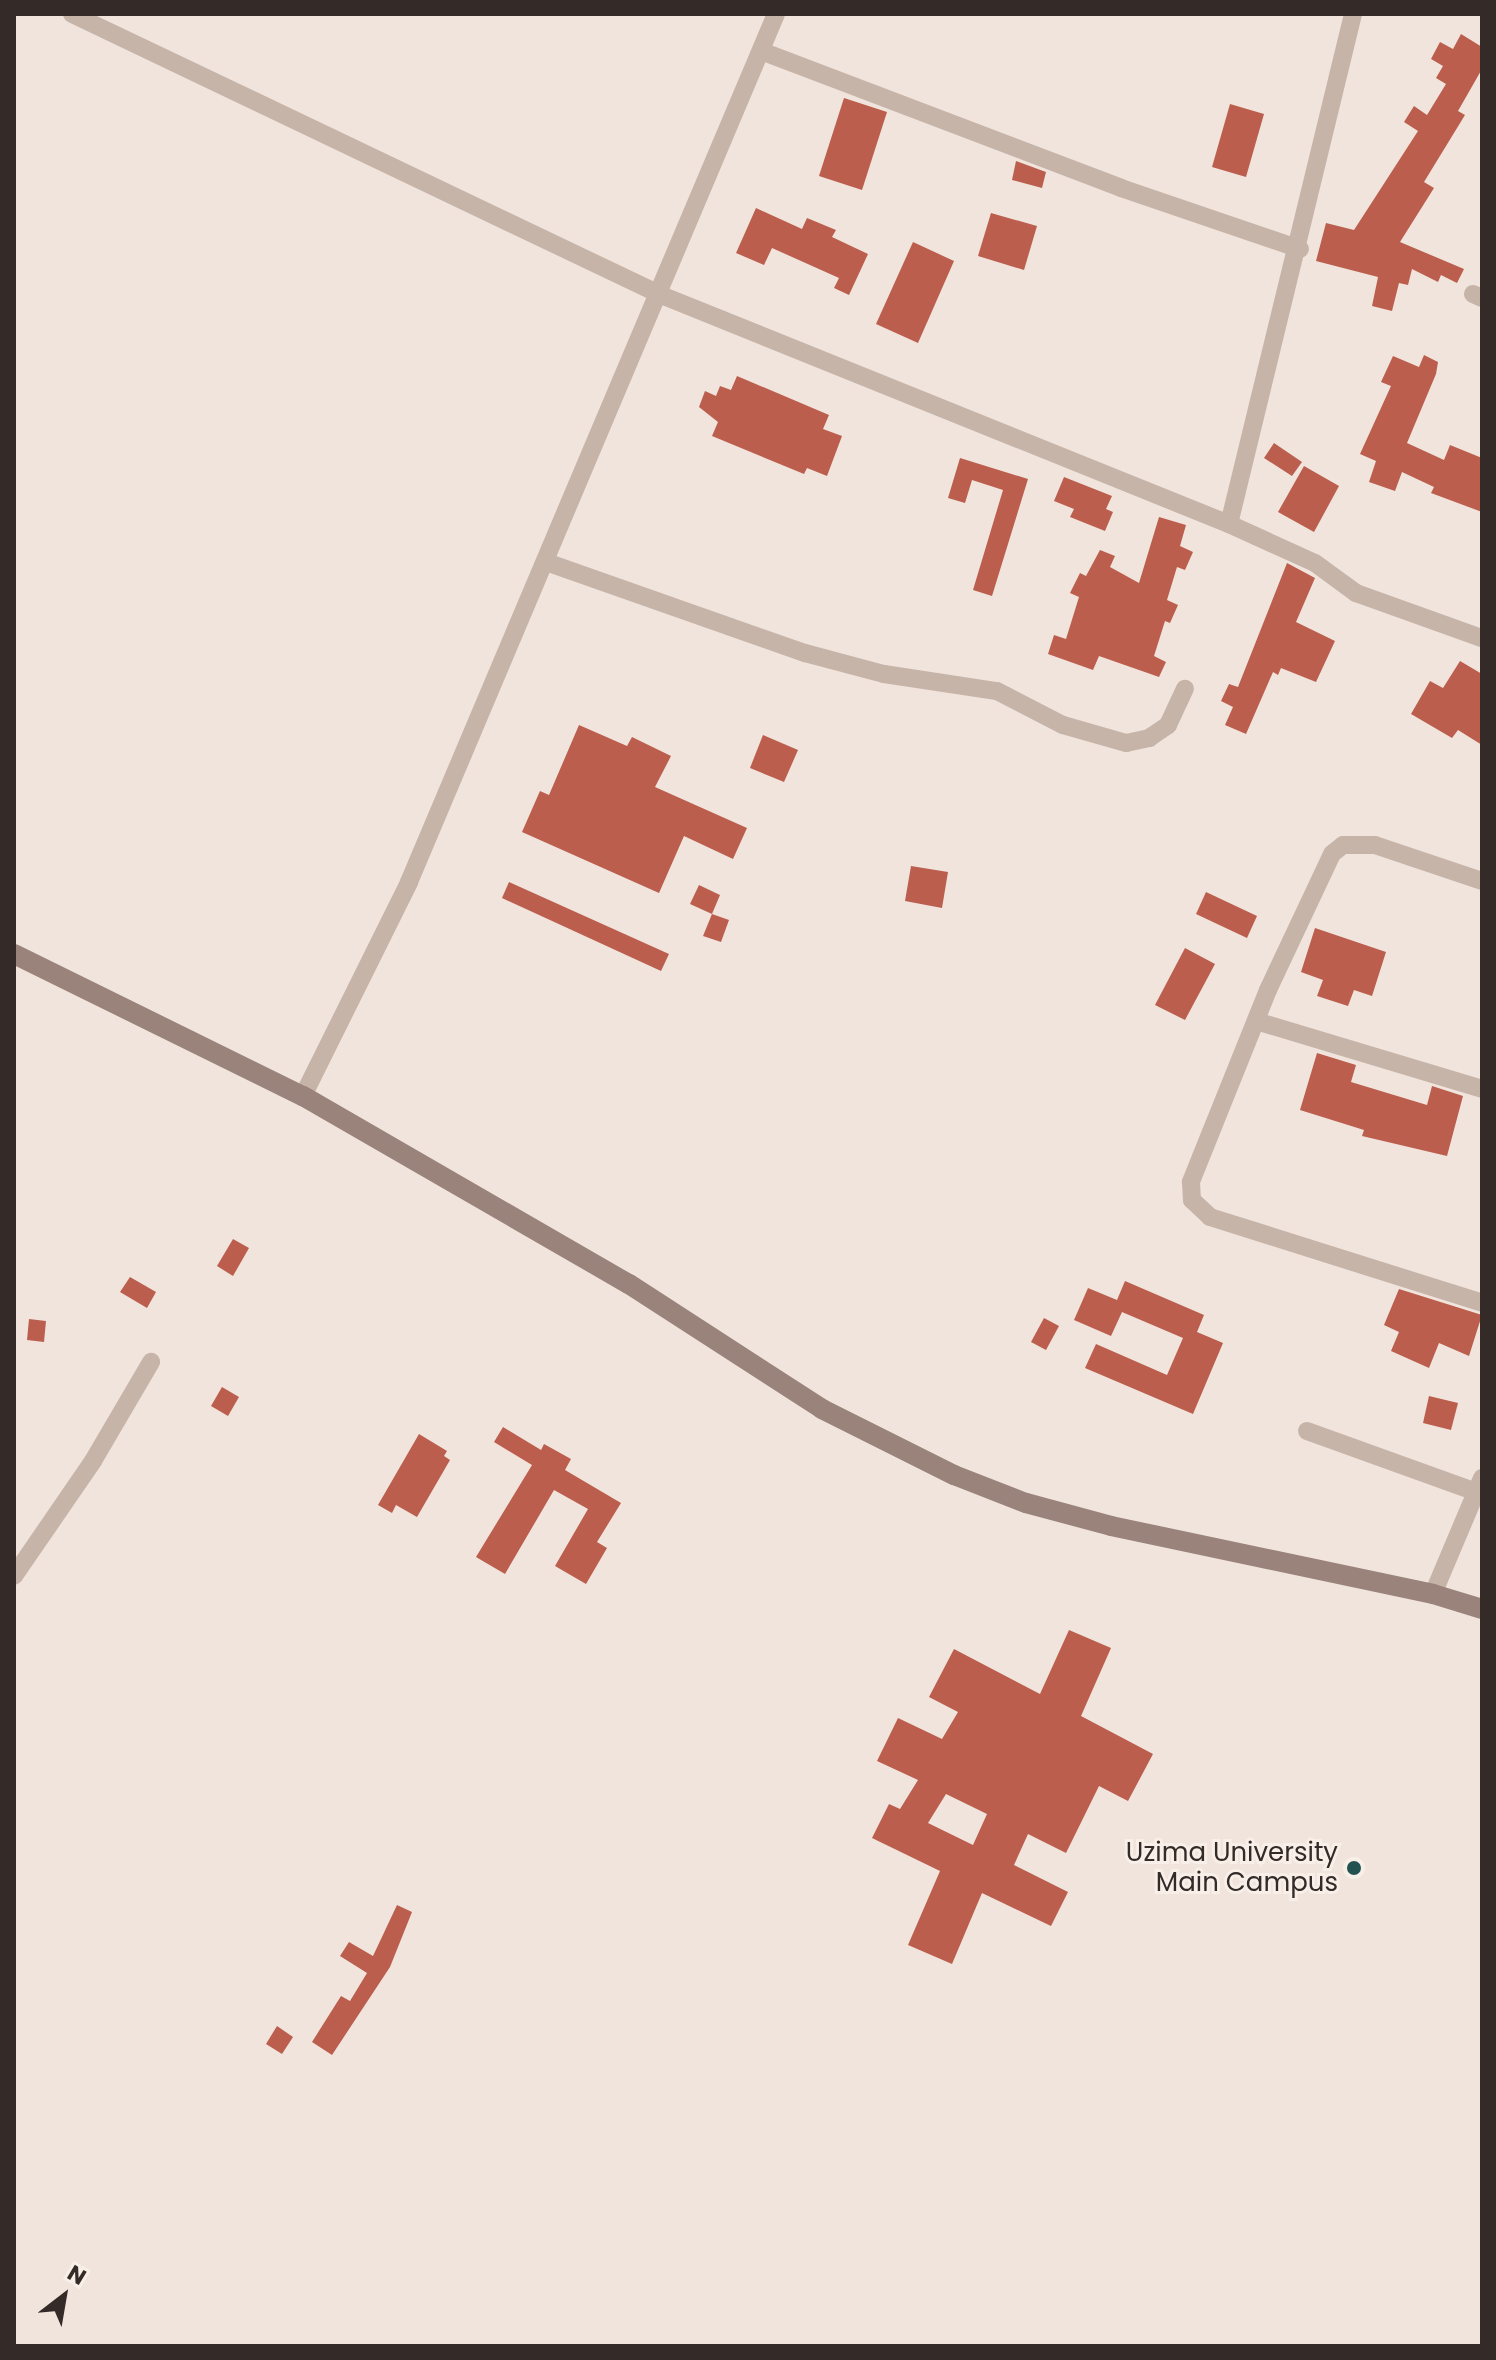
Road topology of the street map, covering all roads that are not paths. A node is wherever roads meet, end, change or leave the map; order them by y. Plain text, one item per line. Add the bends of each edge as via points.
1 (72, 14) edge
2 (776, 14) edge
3 (1353, 14) edge
4 (761, 51) junction
5 (1300, 249) junction
6 (661, 295) junction
7 (1229, 524) junction
8 (546, 562) junction
9 (1482, 638) edge
10 (1185, 689) dead end
11 (1482, 881) edge
12 (14, 954) edge
13 (1256, 1021) junction
14 (1482, 1089) edge
15 (303, 1096) junction
16 (1482, 1303) edge
17 (151, 1362) dead end
18 (1307, 1431) dead end
19 (1479, 1485) edge
20 (14, 1576) edge
21 (1433, 1594) junction
22 (1482, 1609) edge

1 - 6 street
2 - 4 street
3 - 5 street
4 - 5 street via 1121,188
4 - 6 street
5 - 7 street
6 - 7 street
6 - 8 street
7 - 9 street via 1315,563 1356,593
8 - 10 street via 805,653 884,674 997,691 1063,725 1126,743 1149,738 1168,725
8 - 15 street via 409,882
11 - 13 street via 1375,845 1343,845 1322,871
12 - 15 main road
13 - 14 street
13 - 16 street via 1191,1182 1192,1200 1210,1217 1248,1232
15 - 21 main road via 629,1284 822,1409 954,1475 1026,1503 1111,1526
17 - 20 street via 93,1461
18 - 19 street
19 - 21 street
21 - 22 main road

